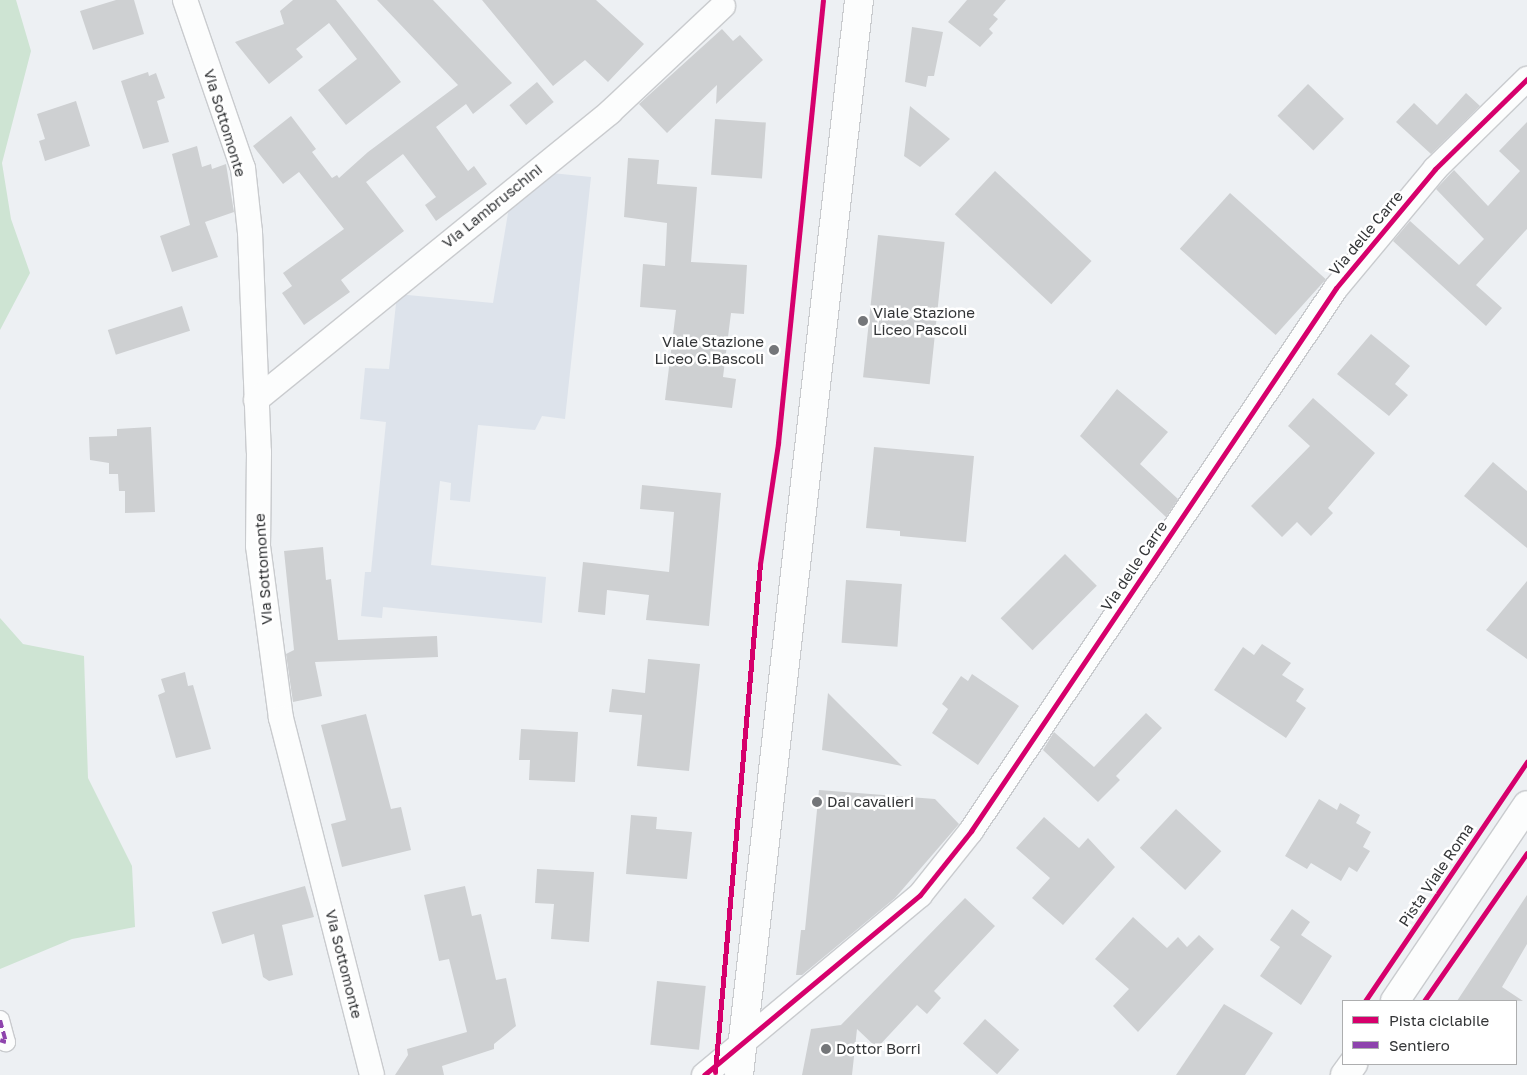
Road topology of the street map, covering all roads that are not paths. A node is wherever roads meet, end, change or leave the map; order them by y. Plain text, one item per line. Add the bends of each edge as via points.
1 (185, 0) edge
2 (859, 0) edge
3 (723, 6) dead end
4 (1527, 79) edge
5 (256, 400) junction
6 (1527, 805) edge
7 (1396, 1000) edge
8 (0, 1020) edge
9 (0, 1040) edge
10 (742, 1047) junction
11 (372, 1075) edge
12 (704, 1075) edge
13 (739, 1075) edge

1 - 5 street, Via Sottomonte via 243,168 250,232
2 - 10 main road
3 - 5 street, Via Lambruschini via 610,112
4 - 10 street, Via delle Carre via 1435,169 1336,288 971,831 920,896
5 - 11 street, Via Sottomonte via 258,546 281,718
6 - 7 main road
8 - 9 street via 6,1042
10 - 12 street, Via delle Carre
10 - 13 main road

